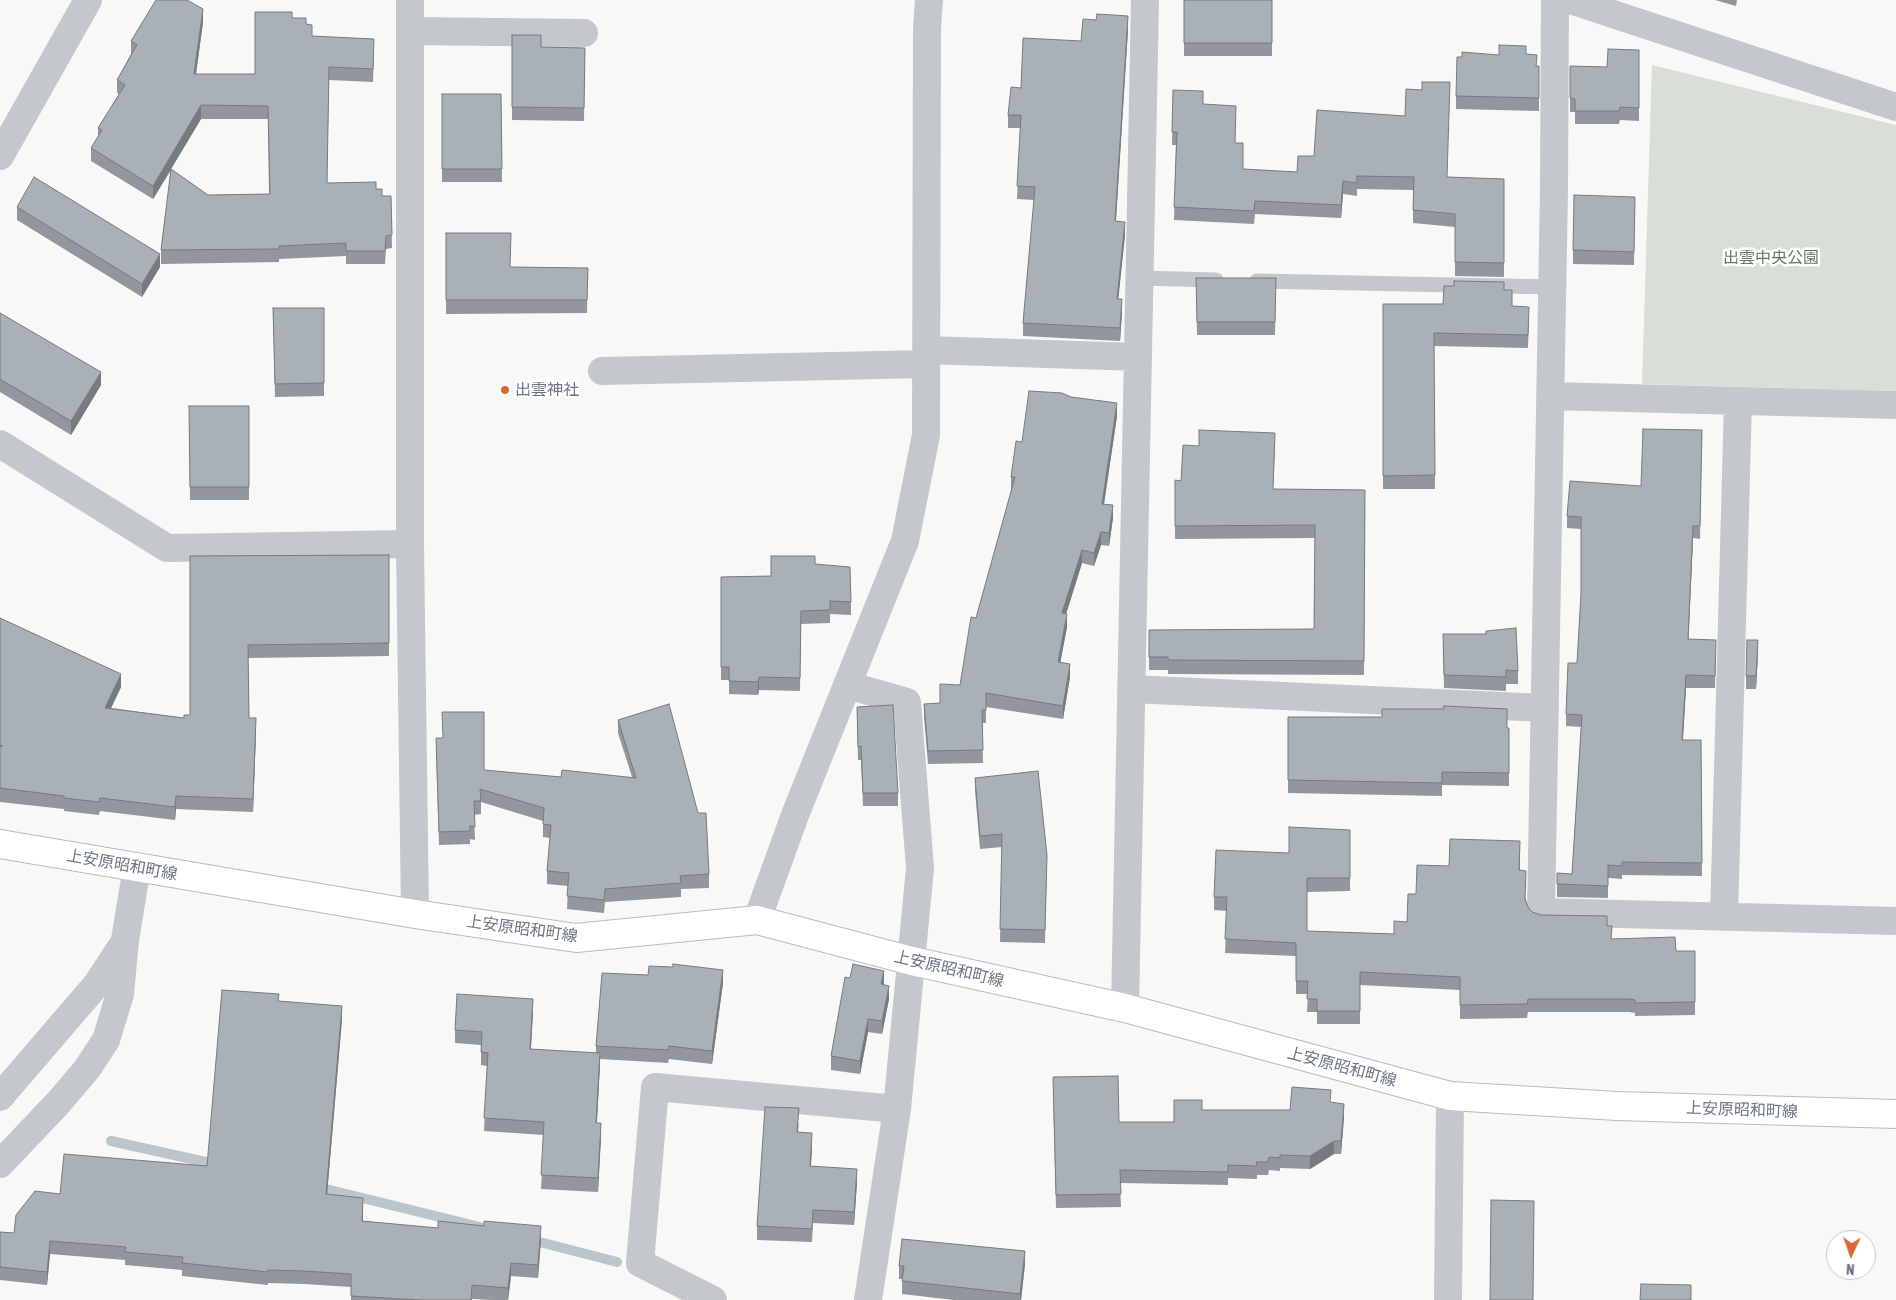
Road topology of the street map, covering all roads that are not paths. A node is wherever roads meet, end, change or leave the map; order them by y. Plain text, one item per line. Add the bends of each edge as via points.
1 (88, 0) edge
2 (410, 0) edge
3 (929, 0) edge
4 (1145, 0) edge
5 (1556, 0) edge
6 (1570, 0) edge
7 (411, 31) junction
8 (584, 33) dead end
9 (1896, 106) edge
10 (4, 140) edge
11 (1139, 278) junction
12 (1552, 287) junction
13 (926, 357) junction
14 (1138, 357) junction
15 (602, 371) dead end
16 (1551, 396) junction
17 (1738, 401) junction
18 (1896, 406) edge
19 (0, 444) edge
20 (410, 544) junction
21 (847, 685) junction
22 (1131, 689) junction
23 (1545, 708) junction
24 (0, 844) edge
25 (137, 868) junction
26 (415, 914) junction
27 (1724, 917) junction
28 (757, 920) junction
29 (1896, 920) edge
30 (125, 940) junction
31 (912, 961) junction
32 (1125, 1008) junction
33 (1450, 1096) junction
34 (0, 1097) edge
35 (897, 1109) junction
36 (1896, 1114) edge
37 (0, 1164) edge
38 (713, 1300) edge
39 (722, 1300) edge
40 (868, 1300) edge
41 (1448, 1300) edge

1 - 10 street
2 - 7 street
3 - 13 street
4 - 11 street
5 - 12 street
6 - 9 street
7 - 8 street
7 - 20 street
11 - 12 lane
11 - 14 street
12 - 16 street
13 - 14 street
13 - 15 street
13 - 21 street via 926,435 905,541
14 - 22 street
16 - 17 street
16 - 23 street
17 - 18 street
17 - 27 street
19 - 20 street via 168,548
20 - 26 street
21 - 28 street
21 - 31 street via 907,702 920,868
22 - 23 street
22 - 32 street
23 - 27 street via 1541,912
24 - 25 main road, 上安原昭和町線
25 - 26 main road, 上安原昭和町線
25 - 30 street
26 - 28 main road, 上安原昭和町線 via 576,938
27 - 29 street
28 - 31 main road, 上安原昭和町線
30 - 34 street via 97,984
30 - 37 street via 120,994 106,1040 58,1103
31 - 32 main road, 上安原昭和町線
31 - 35 street
32 - 33 main road, 上安原昭和町線
33 - 36 main road, 上安原昭和町線 via 1617,1106
33 - 41 street
35 - 38 street via 655,1086 640,1263
35 - 40 street
38 - 39 street

